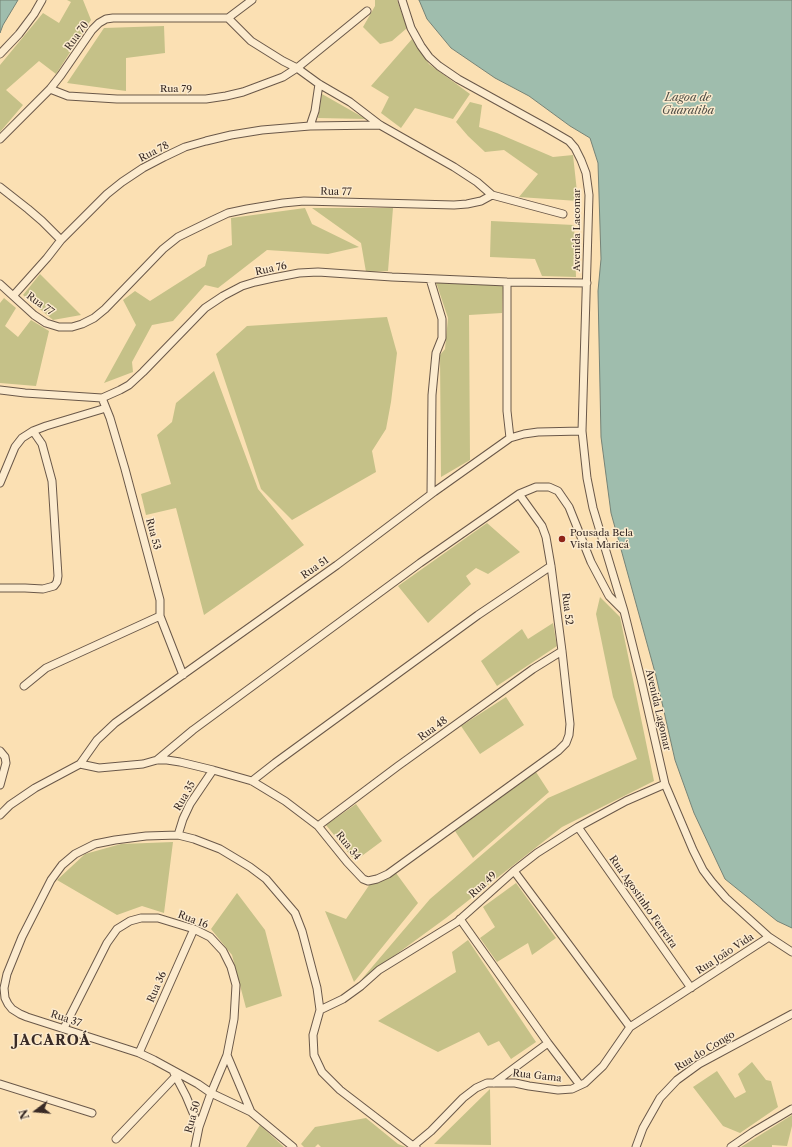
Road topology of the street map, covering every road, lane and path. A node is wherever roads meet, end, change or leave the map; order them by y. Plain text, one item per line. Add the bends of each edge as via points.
1 (42, 0) edge
2 (252, 0) edge
3 (402, 0) edge
4 (367, 11) dead end
5 (228, 18) junction
6 (0, 54) edge
7 (297, 68) junction
8 (319, 84) junction
9 (50, 89) junction
10 (380, 125) junction
11 (310, 126) junction
12 (0, 139) edge
13 (0, 187) edge
14 (492, 195) junction
15 (563, 214) dead end
16 (61, 240) junction
17 (430, 279) junction
18 (506, 282) junction
19 (587, 283) junction
20 (0, 284) edge
21 (13, 296) junction
22 (0, 390) edge
23 (102, 398) junction
24 (106, 408) junction
25 (33, 431) junction
26 (582, 431) junction
27 (510, 438) junction
28 (0, 483) edge
29 (431, 494) junction
30 (519, 494) junction
31 (551, 566) junction
32 (0, 588) edge
33 (624, 611) junction
34 (160, 616) junction
35 (562, 650) junction
36 (183, 675) junction
37 (24, 686) dead end
38 (569, 735) joint
39 (0, 751) edge
40 (156, 760) junction
41 (80, 764) junction
42 (213, 770) junction
43 (252, 781) junction
44 (665, 784) junction
45 (0, 786) edge
46 (0, 815) edge
47 (318, 826) junction
48 (578, 827) junction
49 (178, 834) junction
50 (514, 871) junction
51 (460, 919) junction
52 (194, 929) junction
53 (769, 937) junction
54 (792, 952) edge
55 (691, 988) junction
56 (320, 1010) junction
57 (792, 1014) edge
58 (630, 1027) junction
59 (64, 1028) junction
60 (548, 1043) junction
61 (139, 1053) junction
62 (227, 1055) junction
63 (174, 1073) junction
64 (494, 1083) junction
65 (0, 1084) edge
66 (580, 1085) junction
67 (211, 1093) junction
68 (792, 1109) edge
69 (250, 1112) junction
70 (92, 1113) dead end
71 (200, 1127) junction
72 (116, 1139) dead end
73 (414, 1146) edge
74 (195, 1147) edge
75 (293, 1147) edge
76 (636, 1147) edge
77 (731, 1147) edge

1 - 6 street via 19,34
2 - 5 street
3 - 19 street, Avenida Lacomar via 414,36 429,57 458,79 569,141 575,148 586,173 589,195
4 - 7 street, Rua 79
5 - 7 street via 251,41
5 - 9 street, Rua 70 via 106,19 92,30
7 - 8 street
7 - 9 street, Rua 79 via 264,85 206,99 68,96
8 - 10 street via 350,102
8 - 11 street
9 - 12 street, Rua 70
10 - 11 street, Rua 78
10 - 14 street via 454,167
11 - 16 street, Rua 78 via 231,135 185,147 143,168 122,182
13 - 16 street via 33,213
14 - 15 street
14 - 21 street, Rua 77 via 481,201 454,205 304,201 228,213 173,241 158,253 105,309 94,318 72,327 46,323
16 - 21 street, Rua 78
17 - 18 street, Rua 76
17 - 23 street, Rua 76 via 318,272 300,273 242,286 205,308 129,385
17 - 29 street via 442,319 442,338 436,354 432,395
18 - 19 street, Rua 76
18 - 27 street via 507,411
19 - 26 street, Avenida Lacomar
20 - 21 street, Rua 77
22 - 23 street, Rua 76
23 - 24 street, Rua 53
24 - 25 street
24 - 34 street, Rua 53 via 126,469 160,600
25 - 28 street via 22,438 15,447
25 - 32 street via 42,444 52,481 57,582 54,586 43,589
26 - 27 street, Rua 51 via 538,432
26 - 33 street, Avenida Lagomar via 593,508
27 - 29 street, Rua 51
29 - 36 street, Rua 51
30 - 31 street, Rua 52 via 542,526
30 - 33 street via 536,487 549,487 558,491 569,507 591,562 609,596
30 - 40 street via 420,562
31 - 35 street, Rua 52
31 - 43 street via 472,620
33 - 44 street, Avenida Lagomar
34 - 36 street, Rua 53
34 - 37 street via 46,668
35 - 38 street, Rua 52
35 - 47 street, Rua 48
36 - 41 street, Rua 51 via 115,723 97,740
38 - 47 street, Rua 34 via 566,743 558,751 388,874 377,879 363,879
39 - 45 street via 6,757
40 - 41 street, Rua 34 via 143,764 99,768
40 - 42 street, Rua 34 via 180,762
41 - 46 street via 35,788
42 - 43 street, Rua 34
42 - 49 street, Rua 35 via 190,804
43 - 47 street, Rua 34 via 285,801
44 - 48 street, Rua 49 via 626,801
44 - 53 street, Avenida Lagomar via 703,870 726,898
48 - 50 street, Rua 49
48 - 55 street, Rua Agostinho Ferreira
49 - 56 street via 220,849 250,867 266,879 295,913 317,988
49 - 59 street, Rua 37 via 95,844 75,854 62,865 51,880 20,943 4,988 5,998 12,1009
50 - 51 street, Rua 49
50 - 58 street
51 - 56 street, Rua 49 via 379,970 343,999
51 - 60 street
52 - 59 street, Rua 16 via 158,918 141,918 117,929 107,943
52 - 61 street, Rua 36
52 - 62 street, Rua 16 via 210,937 223,951 236,985 234,1019
53 - 54 street, Avenida Lagomar
53 - 55 street, Rua João Vida
55 - 58 street, Rua Gama
56 - 73 street via 313,1035 314,1055 322,1072 340,1090
57 - 76 street, Rua do Congo via 699,1064 677,1080 660,1098 643,1128
58 - 66 street, Rua Gama via 603,1066
59 - 61 street, Rua 37
60 - 64 street
60 - 66 street
61 - 63 street, Rua 37
62 - 67 street, Rua 16
62 - 69 street
63 - 67 street, Rua 37
63 - 71 street
63 - 72 street
64 - 66 street, Rua Gama via 515,1083 558,1090 572,1089
64 - 73 street, Rua Gama via 476,1088 463,1098
65 - 70 street
67 - 69 street, Rua 37
67 - 71 street, Rua 50
68 - 77 street
69 - 75 street, Rua 37
71 - 74 street, Rua 50

